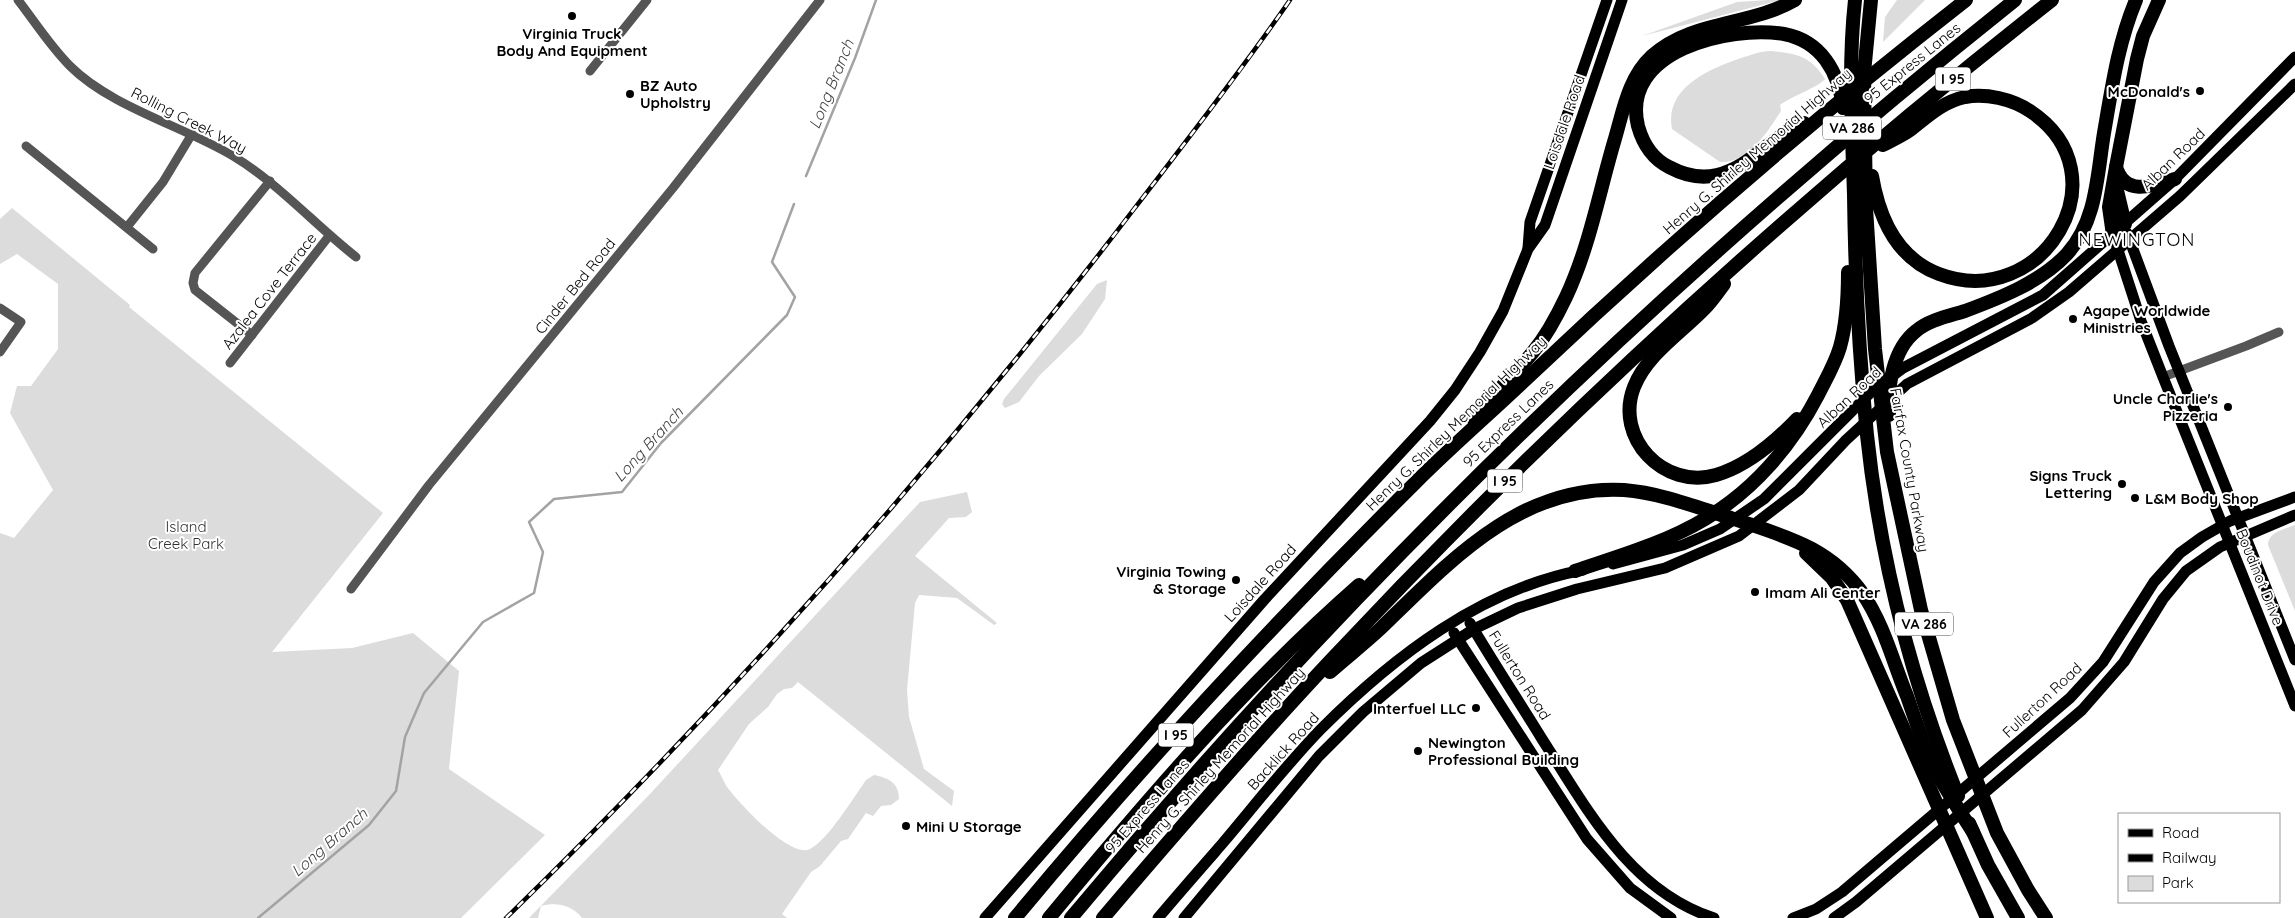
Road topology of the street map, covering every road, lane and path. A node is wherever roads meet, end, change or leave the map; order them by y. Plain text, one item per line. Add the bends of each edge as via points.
1 (18, 0) edge
2 (647, 0) edge
3 (820, 0) edge
4 (1607, 0) edge
5 (1622, 0) edge
6 (1795, 0) edge
7 (1855, 0) edge
8 (1871, 0) edge
9 (1951, 0) edge
10 (1966, 0) edge
11 (2015, 0) edge
12 (2052, 0) edge
13 (2136, 0) edge
14 (2159, 0) edge
15 (1919, 36) junction
16 (2295, 56) edge
17 (590, 71) dead end
18 (2295, 84) edge
19 (1835, 105) junction
20 (192, 134) junction
21 (26, 146) dead end
22 (1856, 160) junction
23 (2116, 167) junction
24 (1869, 179) junction
25 (2175, 179) junction
26 (270, 181) junction
27 (1854, 191) junction
28 (1854, 209) junction
29 (2125, 224) junction
30 (126, 227) junction
31 (329, 236) junction
32 (2129, 239) junction
33 (2115, 242) junction
34 (153, 249) dead end
35 (1528, 249) junction
36 (356, 257) dead end
37 (1744, 257) junction
38 (0, 308) edge
39 (2279, 332) dead end
40 (252, 335) junction
41 (0, 352) edge
42 (230, 363) dead end
43 (2178, 371) junction
44 (2163, 377) junction
45 (1868, 388) junction
46 (1817, 396) junction
47 (1882, 416) junction
48 (1451, 450) junction
49 (2295, 496) edge
50 (2295, 515) edge
51 (2239, 517) junction
52 (1431, 522) junction
53 (2222, 525) junction
54 (1775, 534) junction
55 (2246, 536) junction
56 (2230, 543) junction
57 (1575, 571) junction
58 (351, 590) dead end
59 (1465, 615) junction
60 (1449, 625) junction
61 (1474, 629) junction
62 (1458, 638) junction
63 (2295, 660) edge
64 (2295, 706) edge
65 (1279, 716) junction
66 (1940, 781) junction
67 (985, 918) edge
68 (1015, 918) edge
69 (1049, 918) edge
70 (1071, 918) edge
71 (1103, 918) edge
72 (1158, 918) edge
73 (1184, 918) edge
74 (1671, 918) edge
75 (1714, 918) edge
76 (1793, 918) edge
77 (1834, 918) edge
78 (1987, 918) edge
79 (2016, 918) edge
80 (2046, 918) edge

1 - 20 street, Rolling Creek Way via 71,67 131,106
2 - 17 street
3 - 58 street, Cinder Bed Road via 673,188 429,485
4 - 35 main road, Loisdale Road via 1530,222
5 - 35 main road, Loisdale Road via 1545,225
6 - 48 highway via 1685,36 1653,56 1641,68 1627,98 1577,269 1560,310 1534,351 1490,397
7 - 27 highway, VA 286 via 1852,64
8 - 24 highway, Fairfax County Parkway / VA 286 via 1865,54 1864,114
9 - 15 highway
10 - 15 highway, Henry G. Shirley Memorial Highway / I 95
11 - 52 highway, 95 Express Lanes via 1871,117 1710,257 1580,376
12 - 22 highway, Henry G. Shirley Memorial Highway / I 95
13 - 47 highway via 2117,58 2091,208 2082,234 2060,261 2037,277 1999,298 1920,328 1904,344 1896,361
14 - 23 highway via 2137,59
15 - 19 highway, Henry G. Shirley Memorial Highway / I 95
16 - 25 main road, Alban Road
18 - 32 main road, Alban Road via 2180,196
19 - 27 highway via 1778,138 1740,165 1708,176 1677,172 1657,159 1642,139 1636,115 1644,83 1660,63 1687,46 1720,36 1759,32 1797,37 1822,54 1835,77 1842,103
19 - 48 highway, Henry G. Shirley Memorial Highway / I 95 via 1665,252
20 - 26 street, Rolling Creek Way
20 - 30 street via 163,182
21 - 30 street
22 - 24 highway via 1908,132 1948,103 1966,97 1996,98 2024,107 2053,132 2069,166 2071,202 2059,234 2033,262 2008,276 1970,281 1931,271 1900,247 1880,214
22 - 37 highway, Henry G. Shirley Memorial Highway / I 95
23 - 25 highway via 2120,178 2136,187
23 - 29 highway via 2116,186
23 - 33 highway via 2109,207
24 - 47 highway, Fairfax County Parkway / VA 286 via 1877,374
25 - 29 main road, Alban Road
26 - 31 street, Rolling Creek Way
26 - 40 street via 195,273 193,283 195,290
27 - 28 highway, VA 286
28 - 45 highway, VA 286
28 - 46 highway via 1844,331 1833,365
29 - 32 main road, Boudinot Drive
29 - 33 main road, Alban Road
30 - 34 street
31 - 36 street, Rolling Creek Way
31 - 40 street, Azalea Cove Terrace
32 - 33 main road, Alban Road
32 - 43 main road, Boudinot Drive
33 - 44 main road, Boudinot Drive
33 - 45 main road, Alban Road via 2043,295
33 - 47 main road, Alban Road via 2069,292 2032,318 1907,384
35 - 67 main road, Loisdale Road via 1492,331 1442,407 1264,600
37 - 46 highway via 1707,307 1663,348 1636,382 1630,422 1636,440 1649,458 1668,471 1692,477 1717,474 1741,463 1772,442
37 - 65 highway, Henry G. Shirley Memorial Highway / I 95 via 1500,486
38 - 41 street via 20,322
39 - 43 street
40 - 42 street, Azalea Cove Terrace
43 - 44 street
43 - 51 main road, Boudinot Drive
44 - 53 main road, Boudinot Drive
45 - 57 main road, Alban Road via 1789,476 1764,499 1720,529 1640,558
45 - 66 highway, VA 286 via 1867,435 1878,512
46 - 57 highway via 1799,427 1766,469 1717,512 1666,539
47 - 61 main road, Alban Road via 1800,490 1739,536 1666,568 1532,602
47 - 80 highway, Fairfax County Parkway / VA 286 via 1893,450 1894,485 1906,548 1929,641 1966,759 2012,862
48 - 68 highway, Henry G. Shirley Memorial Highway / I 95 via 1281,620 1100,819
49 - 51 main road, Fullerton Road
50 - 55 main road
51 - 53 main road, Fullerton Road
51 - 55 main road, Boudinot Drive
52 - 69 highway via 1326,615 1224,717
52 - 70 highway, 95 Express Lanes via 1225,742
53 - 56 main road, Boudinot Drive
53 - 76 main road, Fullerton Road via 2192,544 2162,572 2103,662 2058,710 1842,892 1816,909
54 - 65 highway via 1679,501 1640,492 1599,490 1563,496 1515,515 1450,561 1380,629
54 - 66 highway via 1814,560 1843,592
54 - 66 highway via 1804,544 1828,558 1862,593 1882,629
55 - 56 main road
55 - 63 main road, Boudinot Drive
56 - 64 main road, Boudinot Drive
56 - 77 main road via 2204,556 2174,583 2120,666 2073,719
57 - 59 main road, Alban Road via 1520,589
59 - 60 main road, Alban Road
59 - 61 main road, Fullerton Road
60 - 62 main road
60 - 72 main road, Backlick Road via 1392,664 1320,730
61 - 62 main road, Backlick Road
61 - 75 main road, Fullerton Road via 1588,812 1617,850 1667,896
62 - 73 main road, Backlick Road via 1386,692 1332,742
62 - 74 main road via 1586,839 1630,888
65 - 71 highway, Henry G. Shirley Memorial Highway / I 95
66 - 78 highway via 1955,846
66 - 79 highway, VA 286 via 1972,832

